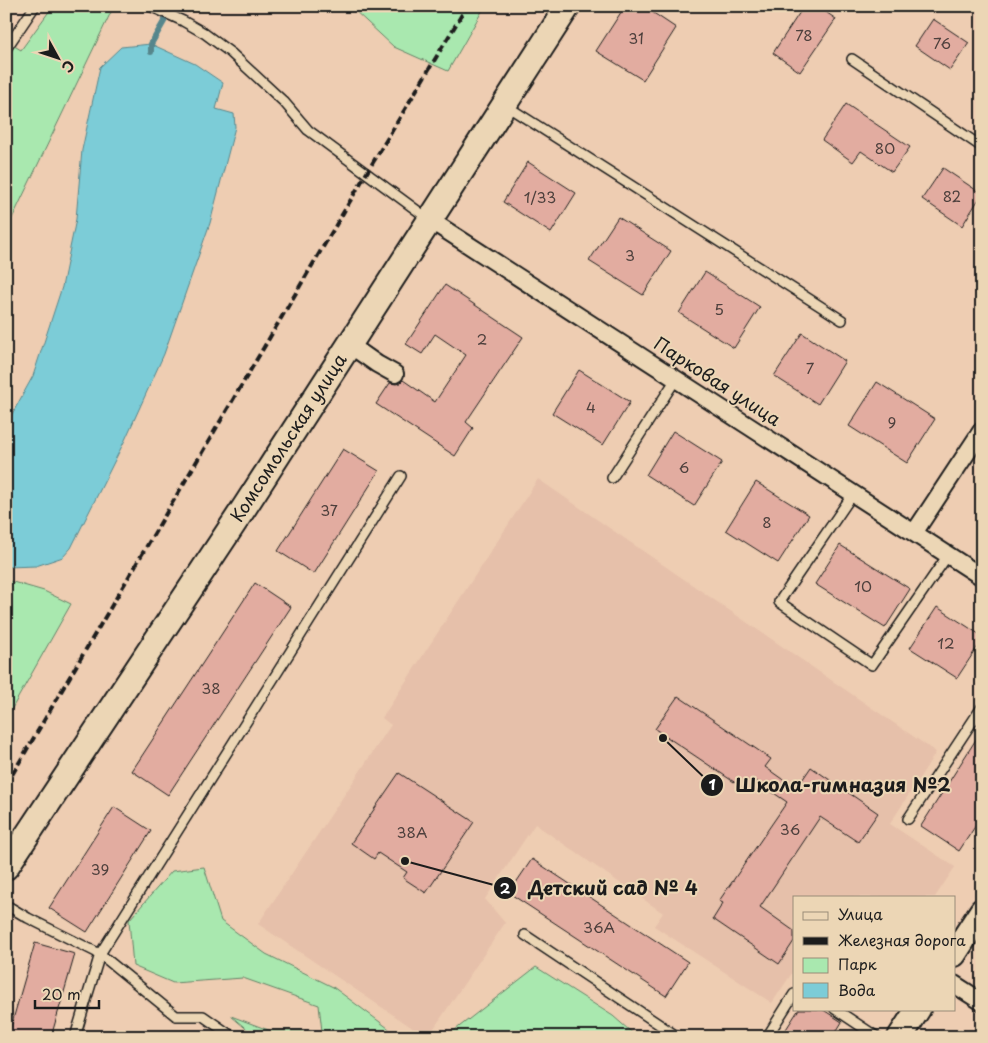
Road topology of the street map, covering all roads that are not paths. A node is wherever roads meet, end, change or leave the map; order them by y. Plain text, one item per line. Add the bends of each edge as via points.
1 (35, 6) edge
2 (150, 6) edge
3 (568, 6) edge
4 (6, 49) edge
5 (852, 59) dead end
6 (505, 105) junction
7 (982, 147) edge
8 (430, 220) junction
9 (842, 320) dead end
10 (350, 345) junction
11 (395, 374) dead end
12 (676, 379) junction
13 (982, 430) edge
14 (401, 476) dead end
15 (612, 478) dead end
16 (853, 494) junction
17 (914, 534) junction
18 (948, 555) junction
19 (982, 577) edge
20 (982, 707) edge
21 (908, 819) dead end
22 (6, 867) edge
23 (6, 905) edge
24 (982, 911) edge
25 (525, 935) dead end
26 (956, 951) edge
27 (100, 954) junction
28 (956, 985) edge
29 (793, 996) edge
30 (982, 1002) edge
31 (836, 1010) edge
32 (917, 1010) edge
33 (75, 1037) edge
34 (233, 1037) edge
35 (678, 1037) edge
36 (766, 1037) edge
37 (877, 1037) edge
38 (900, 1037) edge

1 - 4 lane
2 - 8 lane via 204,33 231,53 284,102 308,130
3 - 6 street, Комсомольская улица
5 - 7 lane
6 - 8 street, Комсомольская улица
6 - 9 lane
8 - 10 street, Комсомольская улица
8 - 12 street, Парковая улица
10 - 11 street
10 - 22 street, Комсомольская улица
12 - 15 lane
12 - 16 street, Парковая улица
13 - 17 street
14 - 27 lane
16 - 17 street, Парковая улица
16 - 18 lane via 779,602 872,665
17 - 18 street, Парковая улица
18 - 19 street, Парковая улица
20 - 21 lane
23 - 27 lane
24 - 26 street
25 - 35 lane
27 - 33 lane
27 - 34 lane via 176,1016 202,1016
28 - 30 street
29 - 36 lane
31 - 37 lane
32 - 38 street

